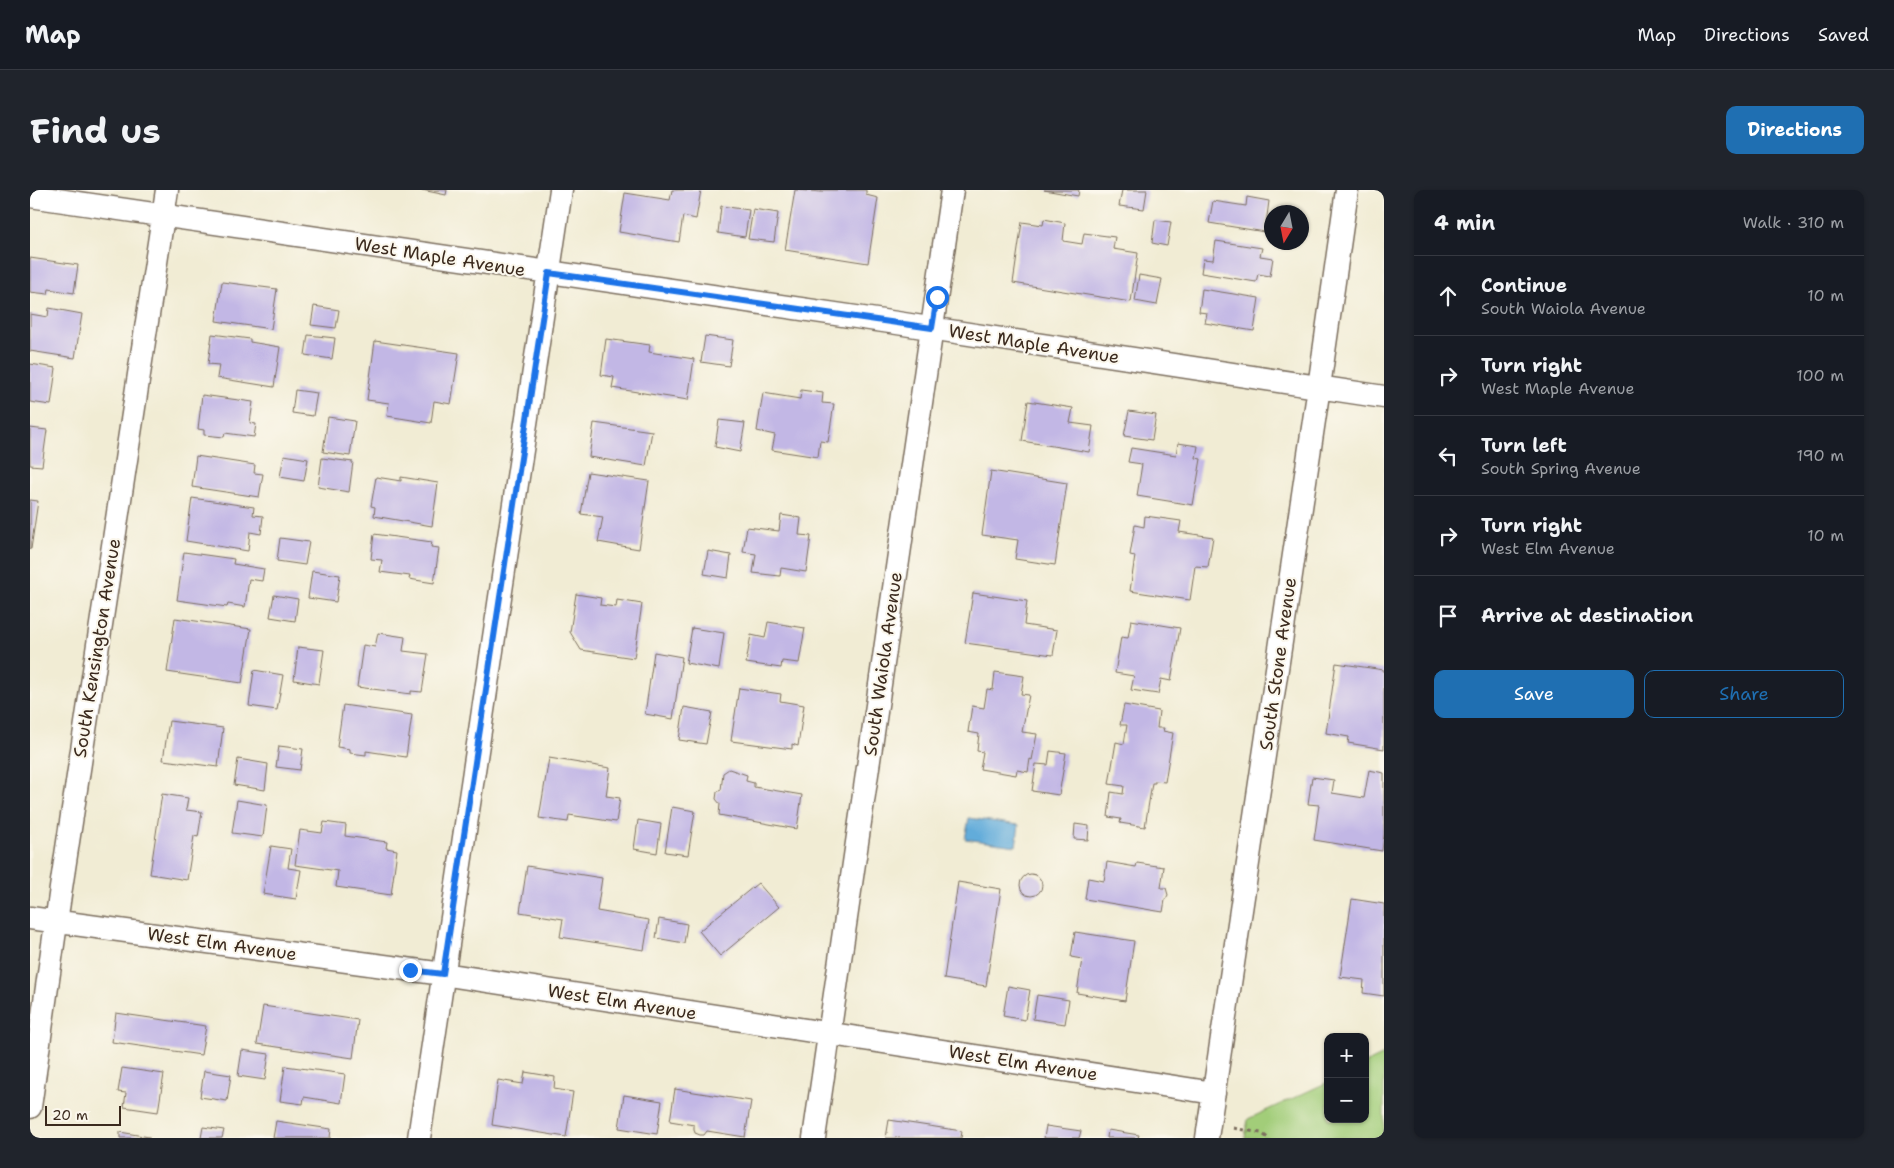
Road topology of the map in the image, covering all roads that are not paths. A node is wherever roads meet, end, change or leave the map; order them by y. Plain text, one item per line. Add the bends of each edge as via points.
1 (166, 190) edge
2 (561, 190) edge
3 (952, 190) edge
4 (1346, 190) edge
5 (30, 196) edge
6 (163, 215) junction
7 (549, 273) junction
8 (932, 328) junction
9 (1319, 387) junction
10 (1384, 397) edge
11 (30, 918) edge
12 (56, 922) junction
13 (443, 974) junction
14 (828, 1032) junction
15 (1214, 1093) junction
16 (30, 1107) edge
17 (1208, 1131) edge
18 (419, 1138) edge
19 (814, 1138) edge

1 - 6 street, South Kensington Avenue
2 - 7 street
3 - 8 street, South Waiola Avenue
4 - 9 street, South Stone Avenue
5 - 6 street, West Maple Avenue
6 - 7 street, West Maple Avenue
6 - 12 street, South Kensington Avenue
7 - 8 street, West Maple Avenue
7 - 13 street
8 - 9 street, West Maple Avenue
8 - 14 street, South Waiola Avenue
9 - 10 street, West Maple Avenue
9 - 15 street, South Stone Avenue
11 - 12 street, West Elm Avenue
12 - 13 street, West Elm Avenue
12 - 16 street, South Kensington Avenue
13 - 14 street, West Elm Avenue
13 - 18 street
14 - 15 street, West Elm Avenue
14 - 19 street, South Waiola Avenue
15 - 17 street, South Stone Avenue

